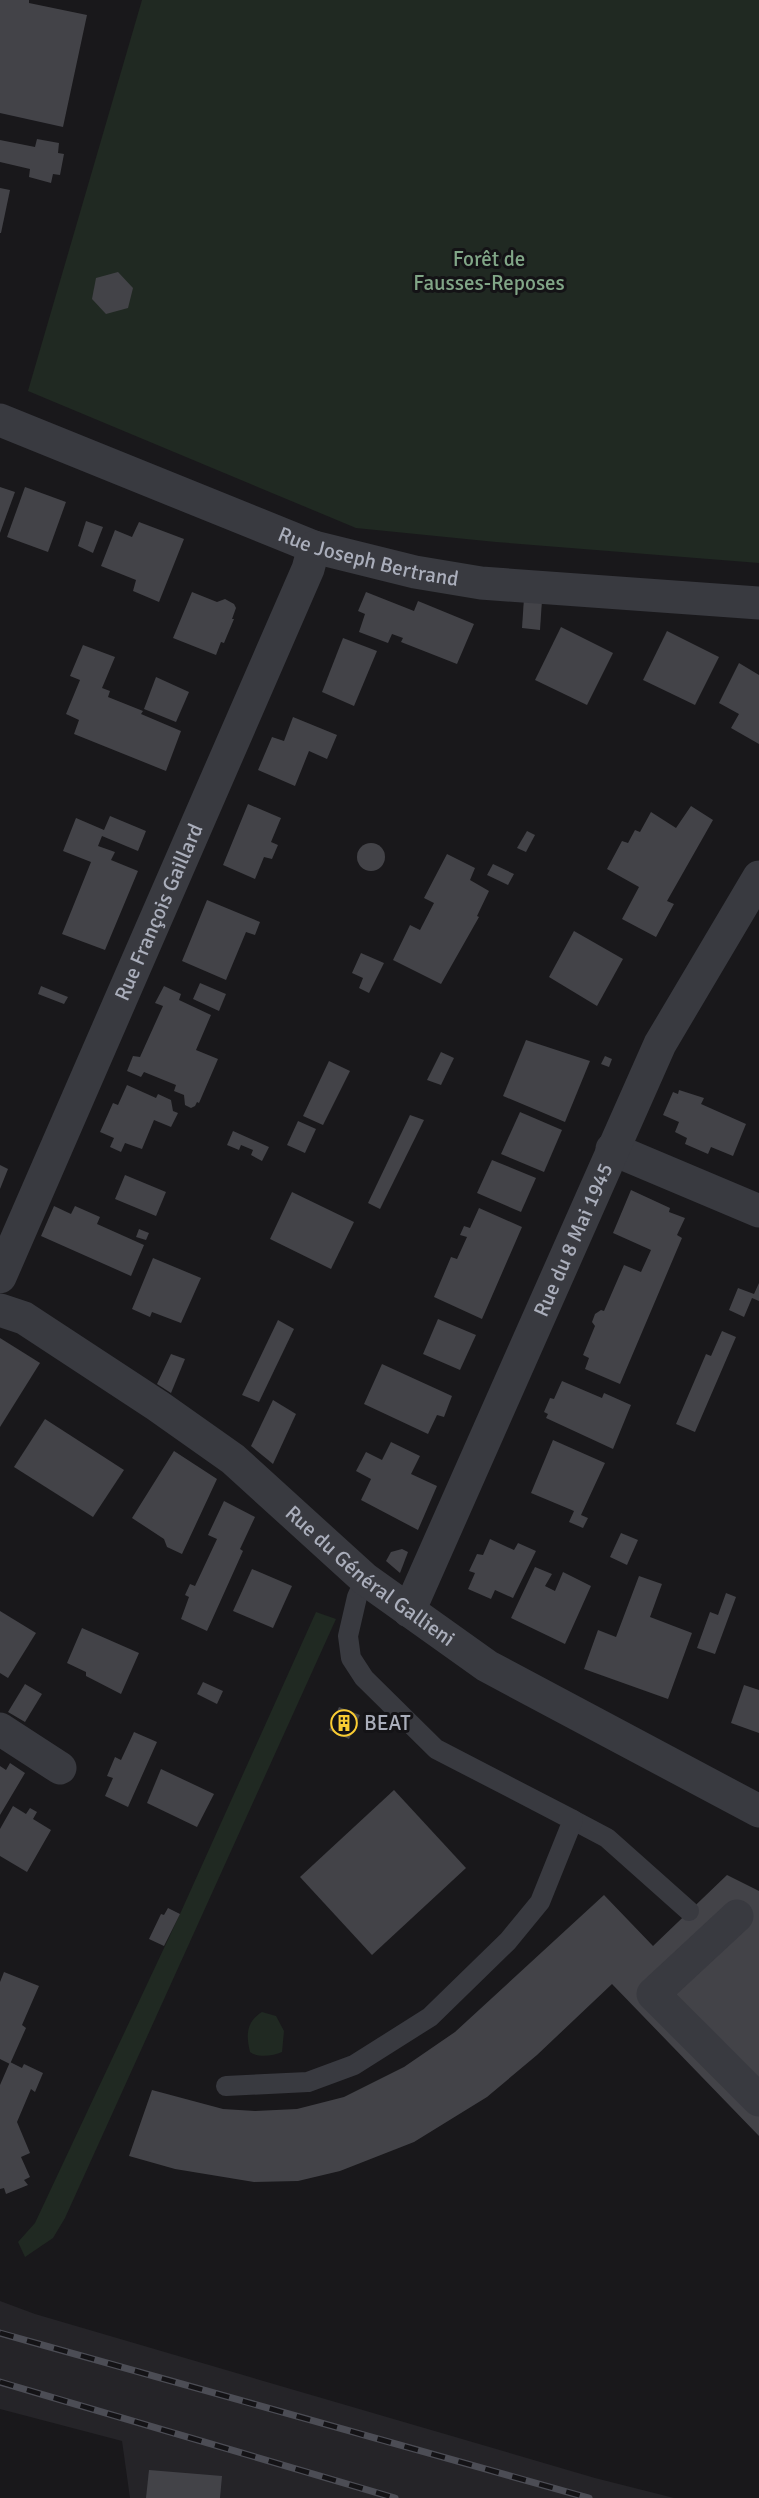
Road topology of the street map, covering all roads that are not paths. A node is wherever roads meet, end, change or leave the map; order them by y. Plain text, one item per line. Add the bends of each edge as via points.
1 (0, 420) edge
2 (314, 547) junction
3 (759, 603) edge
4 (759, 877) edge
5 (612, 1149) junction
6 (759, 1211) edge
7 (0, 1277) edge
8 (0, 1310) edge
9 (365, 1579) junction
10 (409, 1611) junction
11 (0, 1729) edge
12 (60, 1768) dead end
13 (759, 1811) edge
14 (573, 1820) junction
15 (688, 1911) dead end
16 (737, 1916) dead end
17 (226, 2086) dead end
18 (759, 2100) edge

1 - 2 street, Rue Joseph Bertrand
2 - 3 street, Rue Joseph Bertrand via 451,579
2 - 7 street, Rue François Gaillard
4 - 5 street, Rue du 8 Mai 1945 via 660,1044
5 - 6 street
5 - 10 street, Rue du 8 Mai 1945
8 - 9 street, Rue du Général Gallieni via 24,1318 233,1458
9 - 10 street, Rue du Général Gallieni
9 - 14 lane via 348,1636 351,1658 364,1678 436,1749
10 - 13 street, Rue du Général Gallieni via 488,1666
11 - 12 street
14 - 15 lane via 607,1838
14 - 17 lane via 540,1902 508,1941 430,2017 354,2065 308,2082
16 - 18 street via 653,1994

